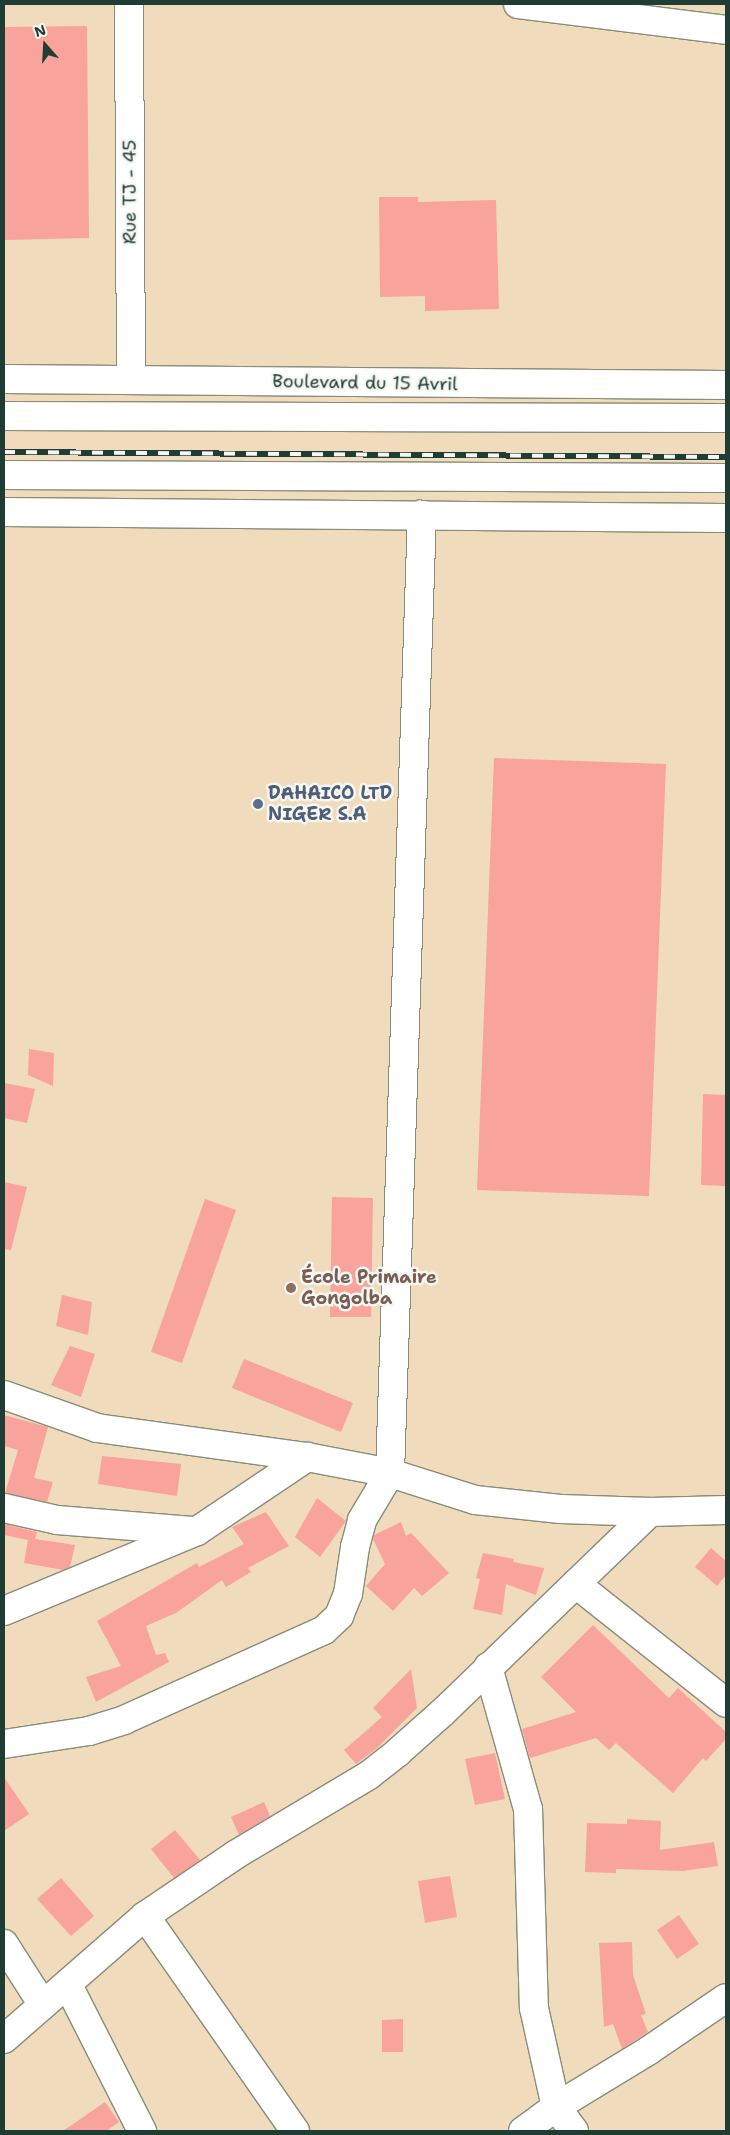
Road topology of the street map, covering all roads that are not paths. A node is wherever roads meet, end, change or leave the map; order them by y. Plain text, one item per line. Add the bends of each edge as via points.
1 (129, 4) edge
2 (518, 4) edge
3 (726, 30) edge
4 (4, 379) edge
5 (131, 380) junction
6 (726, 385) edge
7 (4, 416) edge
8 (726, 418) edge
9 (4, 475) edge
10 (726, 478) edge
11 (4, 512) edge
12 (422, 515) junction
13 (726, 518) edge
14 (4, 1395) edge
15 (307, 1457) junction
16 (390, 1473) junction
17 (4, 1508) edge
18 (726, 1510) edge
19 (650, 1512) junction
20 (197, 1531) junction
21 (576, 1584) junction
22 (4, 1611) edge
23 (488, 1666) junction
24 (726, 1703) edge
25 (4, 1744) edge
26 (145, 1916) junction
27 (4, 1944) edge
28 (68, 1985) junction
29 (43, 2005) junction
30 (723, 2006) edge
31 (4, 2039) edge
32 (556, 2107) junction
33 (142, 2131) edge
34 (295, 2131) edge
35 (523, 2131) edge
36 (574, 2131) edge

1 - 5 main road, Rue TJ - 45
2 - 3 main road
4 - 5 main road, Boulevard du 15 Avril
5 - 6 main road, Boulevard du 15 Avril
7 - 8 main road, Boulevard du 15 Avril
9 - 10 main road
11 - 12 main road
12 - 13 main road
12 - 16 main road
14 - 15 main road via 97,1428
15 - 16 main road
15 - 20 main road
16 - 19 main road via 483,1502
16 - 25 main road via 362,1520 354,1547 348,1594 339,1616 324,1630 124,1720 90,1731
17 - 20 main road via 57,1520
18 - 19 main road
19 - 21 main road
20 - 22 main road
21 - 23 main road
21 - 24 main road
23 - 26 main road via 442,1713 369,1775 235,1855
23 - 32 main road via 528,1809 534,2008
26 - 28 main road
26 - 34 main road
27 - 29 main road
28 - 29 main road
28 - 33 main road
29 - 31 main road
30 - 32 main road
32 - 35 main road
32 - 36 main road

